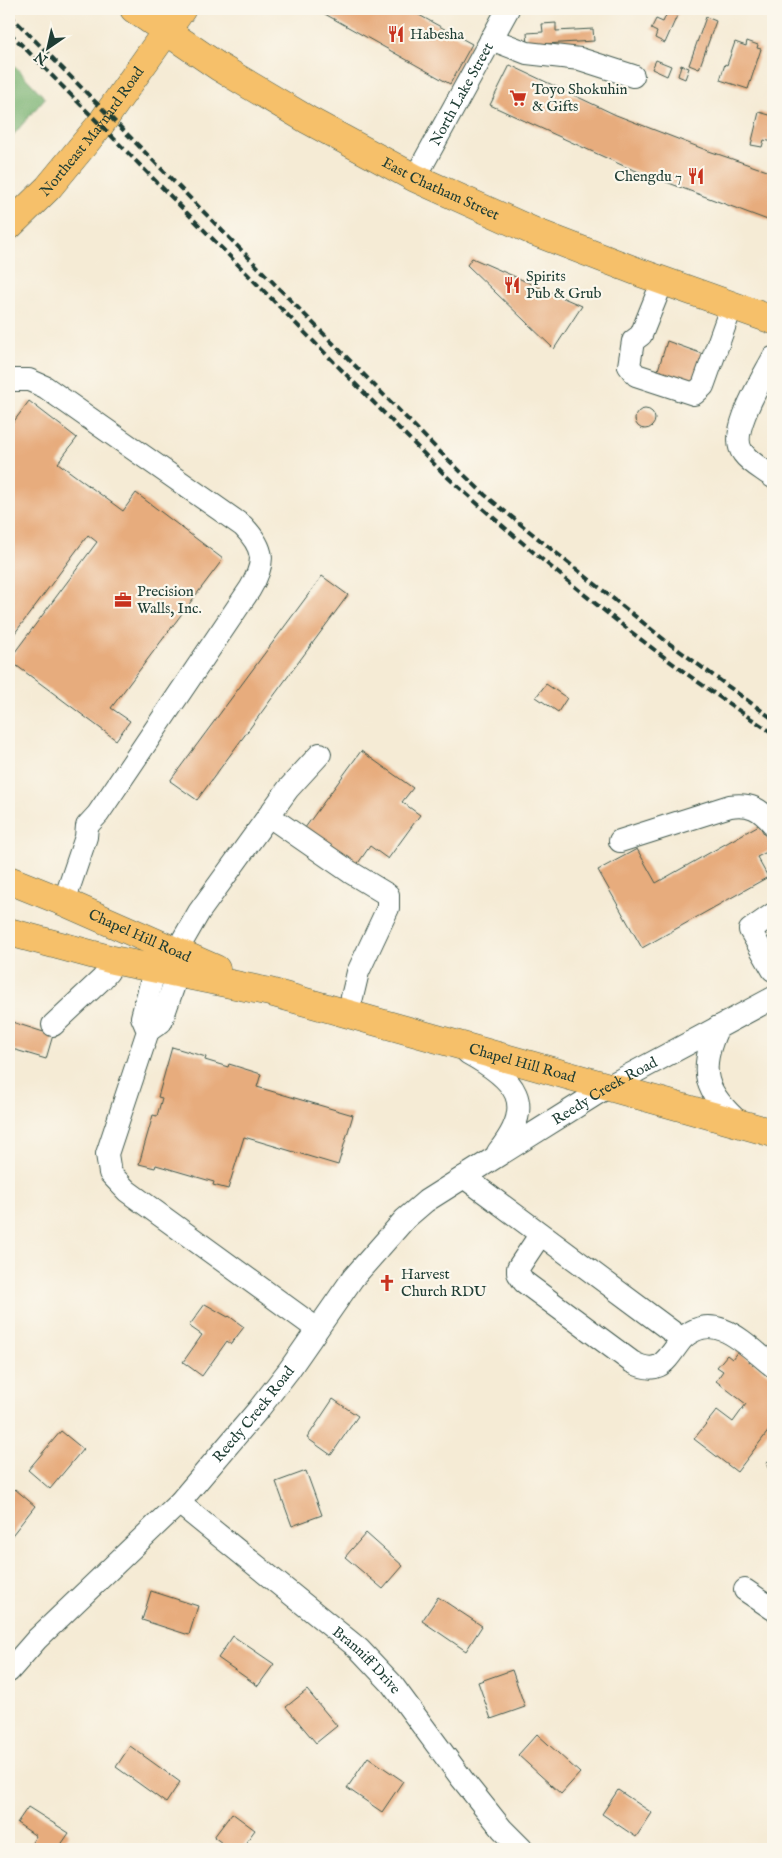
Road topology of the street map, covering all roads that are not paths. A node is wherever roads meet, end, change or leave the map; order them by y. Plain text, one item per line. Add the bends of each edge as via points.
1 (134, 9) edge
2 (508, 9) edge
3 (175, 20) edge
4 (491, 39) junction
5 (633, 76) dead end
6 (416, 178) junction
7 (9, 226) edge
8 (663, 280) junction
9 (732, 305) junction
10 (773, 320) edge
11 (773, 358) edge
12 (9, 380) edge
13 (773, 477) edge
14 (320, 754) dead end
15 (269, 816) junction
16 (773, 824) edge
17 (620, 841) dead end
18 (9, 880) edge
19 (64, 902) junction
20 (773, 914) edge
21 (9, 932) edge
22 (113, 960) junction
23 (170, 964) junction
24 (773, 970) edge
25 (773, 998) edge
26 (348, 1014) junction
27 (53, 1025) dead end
28 (718, 1027) junction
29 (448, 1042) junction
30 (608, 1086) junction
31 (741, 1124) junction
32 (773, 1133) edge
33 (493, 1158) junction
34 (464, 1177) junction
35 (540, 1235) junction
36 (317, 1329) junction
37 (682, 1339) junction
38 (773, 1366) edge
39 (179, 1503) junction
40 (745, 1590) dead end
41 (773, 1609) edge
42 (9, 1671) edge
43 (522, 1849) edge

1 - 3 main road, East Chatham Street
2 - 4 street, North Lake Street
3 - 6 main road, East Chatham Street via 235,76
3 - 7 main road, Northeast Maynard Road via 100,125 48,188
4 - 5 street via 527,53 580,58
4 - 6 street, North Lake Street
6 - 8 main road, East Chatham Street via 535,232
8 - 9 main road, East Chatham Street
8 - 9 street via 641,335 633,341 630,366 636,375 694,394 703,386
9 - 10 main road, East Chatham Street
11 - 13 street via 742,421 738,441 743,454
12 - 19 street via 29,380 45,387 243,526 254,538 262,560 259,574 250,589 87,826 86,838
14 - 15 street via 288,788
15 - 23 street via 200,912
15 - 26 street via 388,896 388,908 358,972
16 - 17 street via 752,806 741,804
18 - 19 main road, Chapel Hill Road
19 - 23 main road, Chapel Hill Road
20 - 24 street via 750,930
21 - 22 main road, Chapel Hill Road
22 - 23 main road, Chapel Hill Road
22 - 27 street via 102,979
23 - 26 main road, Chapel Hill Road
23 - 36 street via 142,1017 148,1031 107,1154 110,1173 126,1191
25 - 28 street, Reedy Creek Road
26 - 29 main road, Chapel Hill Road
28 - 30 street, Reedy Creek Road
28 - 31 street via 711,1042 707,1077 714,1096
29 - 30 main road, Chapel Hill Road
29 - 33 street, Reedy Creek Road via 489,1065 514,1088 518,1118 510,1136
30 - 31 main road, Chapel Hill Road
30 - 33 street, Reedy Creek Road
31 - 32 main road, Chapel Hill Road
33 - 34 street, Reedy Creek Road
34 - 35 street
34 - 36 street, Reedy Creek Road via 405,1219 353,1278
35 - 37 street
35 - 37 street via 520,1263 520,1278 632,1362 647,1369 654,1368 666,1360
36 - 39 street, Reedy Creek Road via 258,1410
37 - 38 street via 697,1328 721,1328
39 - 42 street, Reedy Creek Road via 37,1639
39 - 43 street, Branniff Drive via 359,1649 391,1683 462,1779
40 - 41 street

